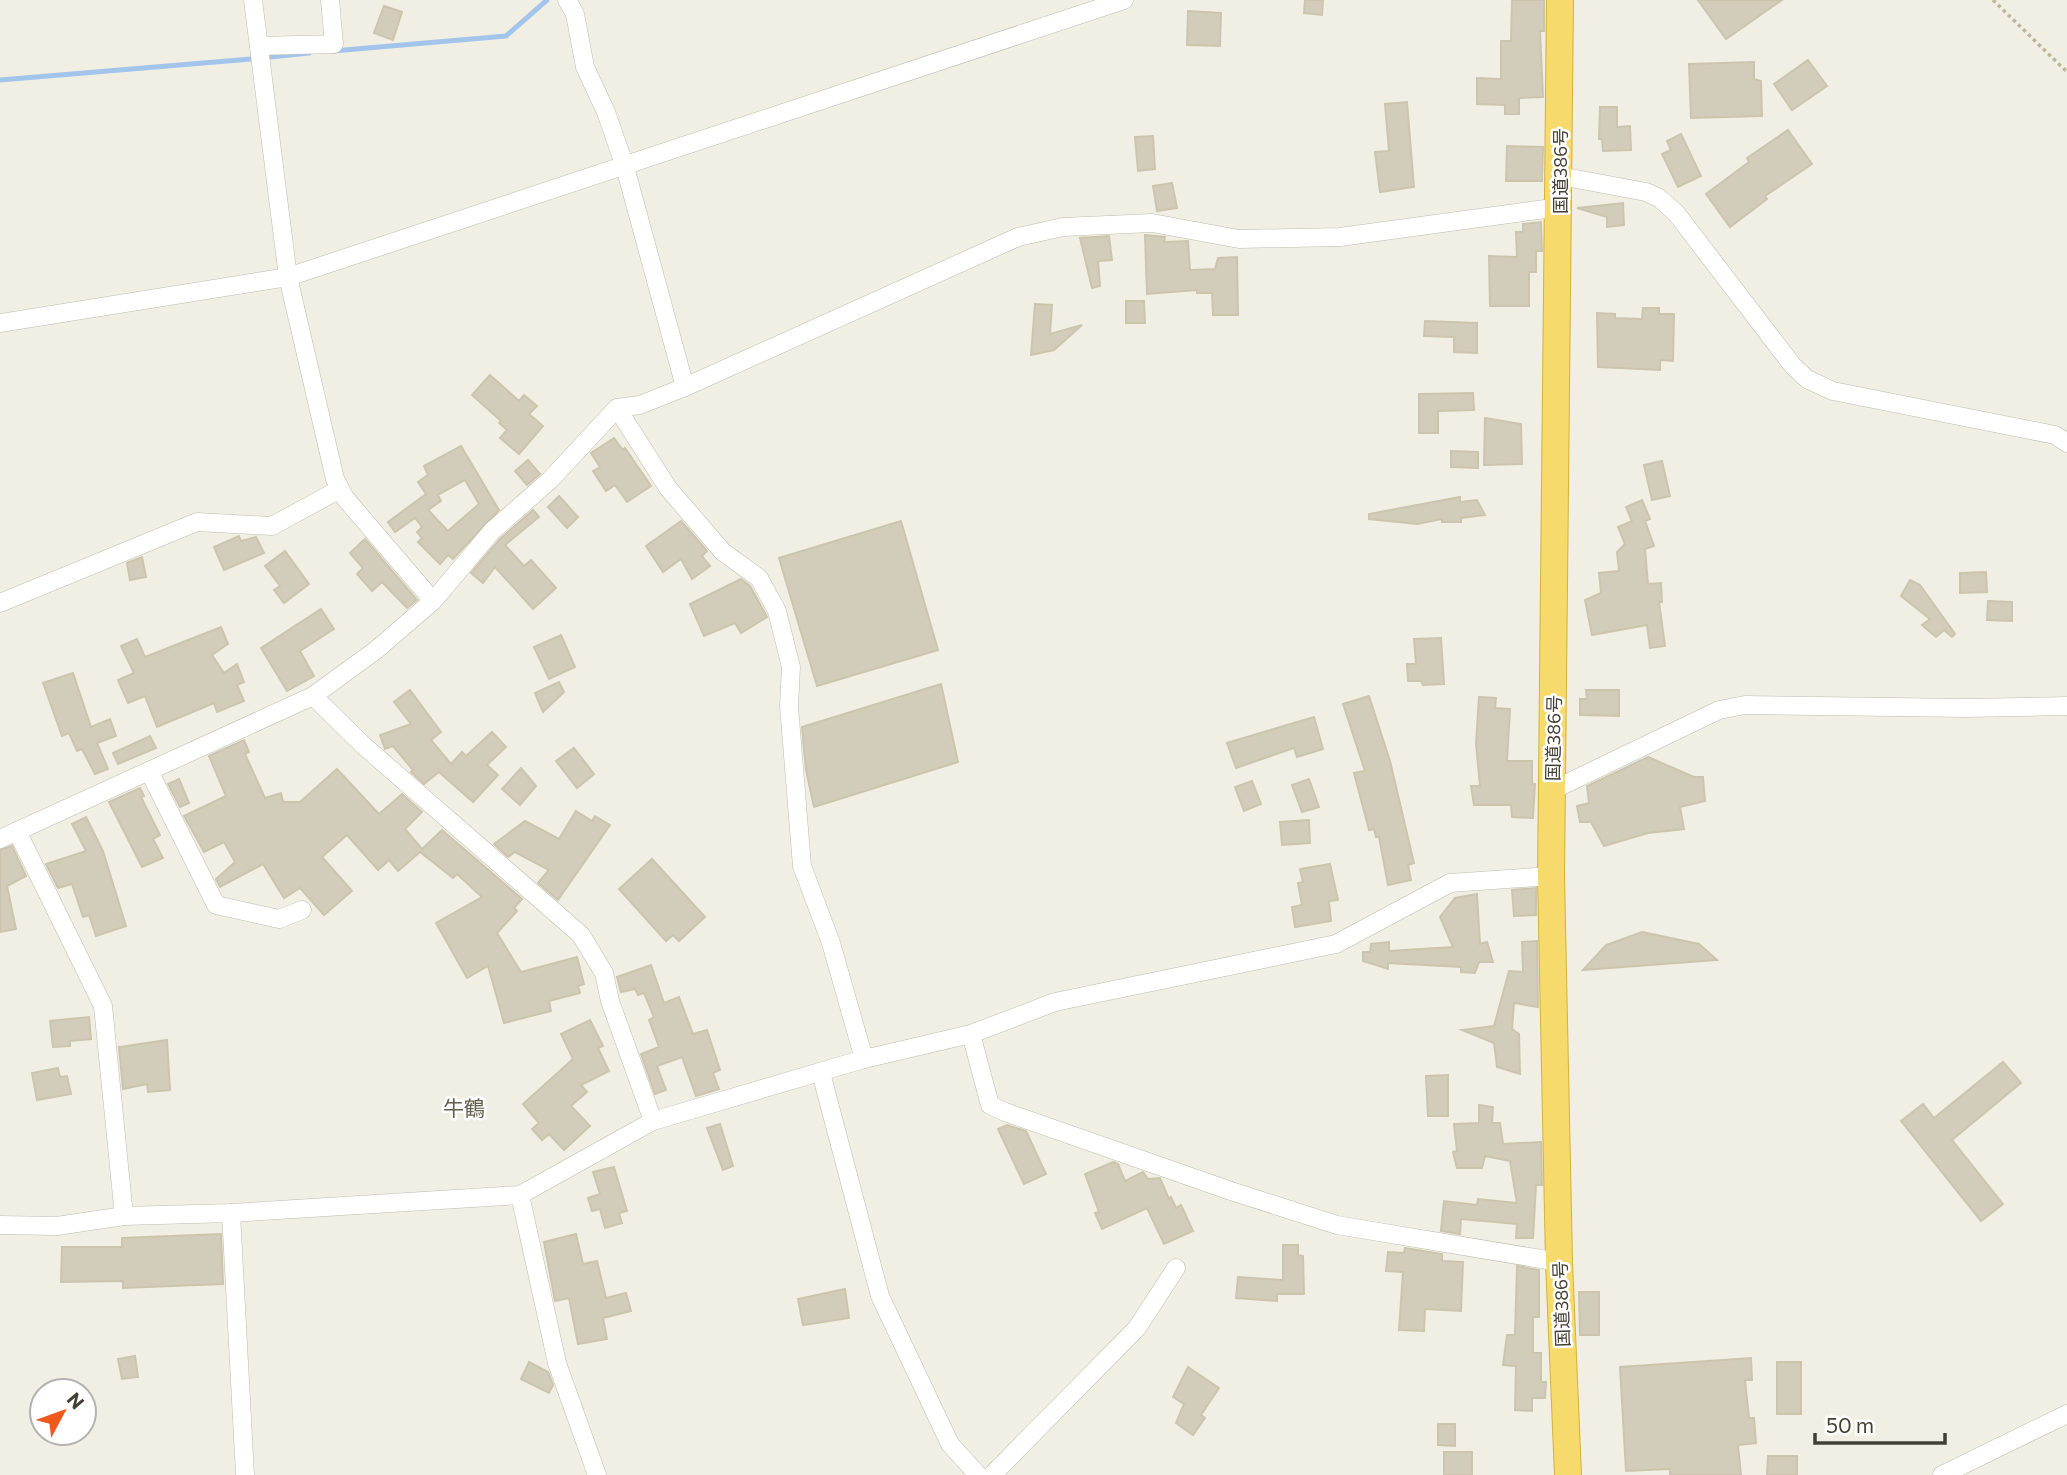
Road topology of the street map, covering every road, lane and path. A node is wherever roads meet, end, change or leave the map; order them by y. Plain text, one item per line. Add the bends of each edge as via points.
1 (253, 0) edge
2 (330, 0) edge
3 (567, 0) edge
4 (1124, 0) edge
5 (1560, 0) edge
6 (1993, 0) edge
7 (259, 46) junction
8 (2067, 72) edge
9 (625, 167) junction
10 (1560, 176) junction
11 (1560, 207) junction
12 (288, 277) junction
13 (0, 323) edge
14 (685, 387) junction
15 (617, 408) junction
16 (2067, 443) edge
17 (340, 489) junction
18 (433, 601) junction
19 (0, 603) edge
20 (313, 696) junction
21 (2067, 706) edge
22 (149, 771) junction
23 (1553, 790) junction
24 (17, 831) junction
25 (0, 839) edge
26 (1551, 876) junction
27 (302, 910) dead end
28 (971, 1034) junction
29 (864, 1059) junction
30 (821, 1073) junction
31 (653, 1121) junction
32 (520, 1195) junction
33 (231, 1213) junction
34 (124, 1216) junction
35 (0, 1225) edge
36 (1559, 1262) junction
37 (1176, 1268) dead end
38 (2067, 1414) edge
39 (245, 1475) edge
40 (597, 1475) edge
41 (978, 1475) edge
42 (992, 1475) edge
43 (1569, 1475) edge
44 (1942, 1475) edge

1 - 7 street
2 - 7 street via 334,44
3 - 9 street via 575,13 584,67
4 - 9 street
5 - 10 highway, 国道386号
6 - 8 path
7 - 12 street
9 - 12 street
9 - 14 street
10 - 11 highway, 国道386号
10 - 16 street via 1659,198 1676,213 1807,379 1833,391 2055,435
11 - 14 street via 1340,237 1239,239 1152,223 1063,228 1018,237
11 - 23 highway, 国道386号
12 - 13 street
12 - 17 street
14 - 15 street via 640,405
15 - 18 street via 550,480 492,530
15 - 29 street via 668,488 723,552 759,578 778,611 791,667 789,706 802,866 831,943
17 - 18 street
17 - 19 street via 272,526 197,522
18 - 20 street
20 - 22 street
20 - 31 street via 364,746 581,934 604,973
21 - 23 street via 1745,705 1719,710
22 - 24 street
22 - 27 street via 216,905 279,919
23 - 26 highway, 国道386号
24 - 25 street
24 - 34 street via 103,1006
26 - 28 street via 1450,883 1336,944 1055,1002
26 - 36 highway, 国道386号
28 - 29 street
28 - 36 street via 990,1105 1005,1112 1337,1225
29 - 30 street
30 - 31 street
30 - 41 street via 880,1296 950,1444
31 - 32 street
32 - 33 street
32 - 40 street via 557,1363
33 - 34 street
33 - 39 street
34 - 35 street via 57,1226
36 - 43 highway, 国道386号
37 - 42 street via 1137,1328
38 - 44 street

